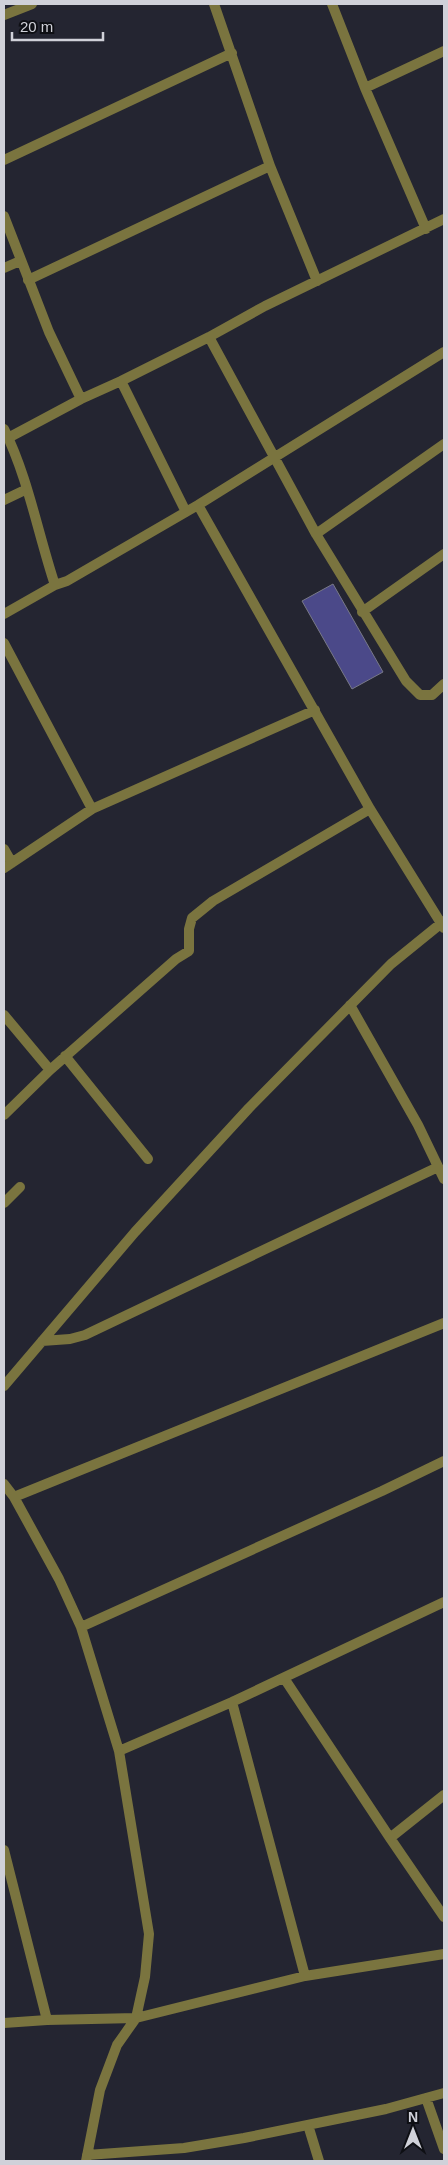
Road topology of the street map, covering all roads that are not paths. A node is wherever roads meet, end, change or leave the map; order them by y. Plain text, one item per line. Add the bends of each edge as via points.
1 (32, 4) edge
2 (214, 4) edge
3 (332, 4) edge
4 (4, 15) edge
5 (444, 51) edge
6 (232, 53) junction
7 (365, 88) junction
8 (4, 160) edge
9 (270, 166) junction
10 (4, 216) edge
11 (444, 219) edge
12 (426, 229) junction
13 (20, 260) junction
14 (4, 268) edge
15 (28, 280) junction
16 (317, 281) junction
17 (209, 337) junction
18 (444, 352) edge
19 (121, 381) junction
20 (81, 398) junction
21 (6, 433) edge
22 (444, 444) edge
23 (274, 456) junction
24 (27, 489) junction
25 (4, 500) edge
26 (198, 505) junction
27 (186, 512) junction
28 (316, 534) junction
29 (444, 554) edge
30 (55, 585) junction
31 (362, 612) junction
32 (4, 614) edge
33 (4, 643) edge
34 (444, 684) edge
35 (315, 710) junction
36 (92, 809) junction
37 (370, 809) junction
38 (4, 849) edge
39 (8, 865) edge
40 (443, 924) edge
41 (350, 1005) junction
42 (4, 1015) edge
43 (65, 1056) junction
44 (50, 1070) junction
45 (4, 1115) edge
46 (148, 1159) dead end
47 (438, 1167) junction
48 (444, 1179) edge
49 (20, 1187) dead end
50 (4, 1203) edge
51 (444, 1323) edge
52 (42, 1341) junction
53 (4, 1386) edge
54 (444, 1461) edge
55 (4, 1484) edge
56 (14, 1497) junction
57 (444, 1602) edge
58 (81, 1627) junction
59 (284, 1678) junction
60 (232, 1702) junction
61 (119, 1751) junction
62 (444, 1795) edge
63 (390, 1838) junction
64 (4, 1850) edge
65 (444, 1917) edge
66 (444, 1954) edge
67 (305, 1976) junction
68 (136, 2018) junction
69 (47, 2020) junction
70 (4, 2023) edge
71 (444, 2093) edge
72 (426, 2098) junction
73 (308, 2125) junction
74 (444, 2149) edge
75 (87, 2158) edge
76 (319, 2161) edge

1 - 4 street
2 - 6 street
3 - 7 street
5 - 7 street
6 - 8 street
6 - 9 street
7 - 12 street
9 - 15 street
9 - 16 street
10 - 13 street
11 - 12 street
12 - 16 street
13 - 14 street
13 - 15 street
15 - 20 street
16 - 17 street
17 - 19 street
17 - 23 street
18 - 23 street
19 - 20 street
19 - 27 street
20 - 21 street
21 - 24 street
22 - 28 street
23 - 26 street
23 - 28 street
24 - 25 street
24 - 30 street
26 - 27 street
26 - 35 street
27 - 30 street
28 - 31 street
29 - 31 street
30 - 32 street
31 - 34 street via 406,681 420,695 432,695
33 - 36 street
35 - 36 street
35 - 37 street
36 - 39 street
37 - 40 street
37 - 43 street via 213,901 192,918 188,928 188,951
38 - 39 street
40 - 41 street via 391,964
41 - 47 street
41 - 52 street via 142,1224
42 - 44 street
43 - 44 street
43 - 46 street
44 - 45 street
47 - 48 street
47 - 52 street via 85,1335
49 - 50 street
51 - 56 street
52 - 53 street
54 - 58 street
55 - 56 street
56 - 58 street
57 - 59 street
58 - 61 street
59 - 60 street
59 - 63 street
60 - 61 street
60 - 67 street
61 - 68 street via 149,1934 145,1978
62 - 63 street
63 - 65 street
64 - 69 street
66 - 67 street
67 - 68 street
68 - 69 street
68 - 75 street via 117,2045 100,2090
69 - 70 street
71 - 72 street
72 - 73 street
72 - 74 street
73 - 75 street via 184,2148
73 - 76 street

